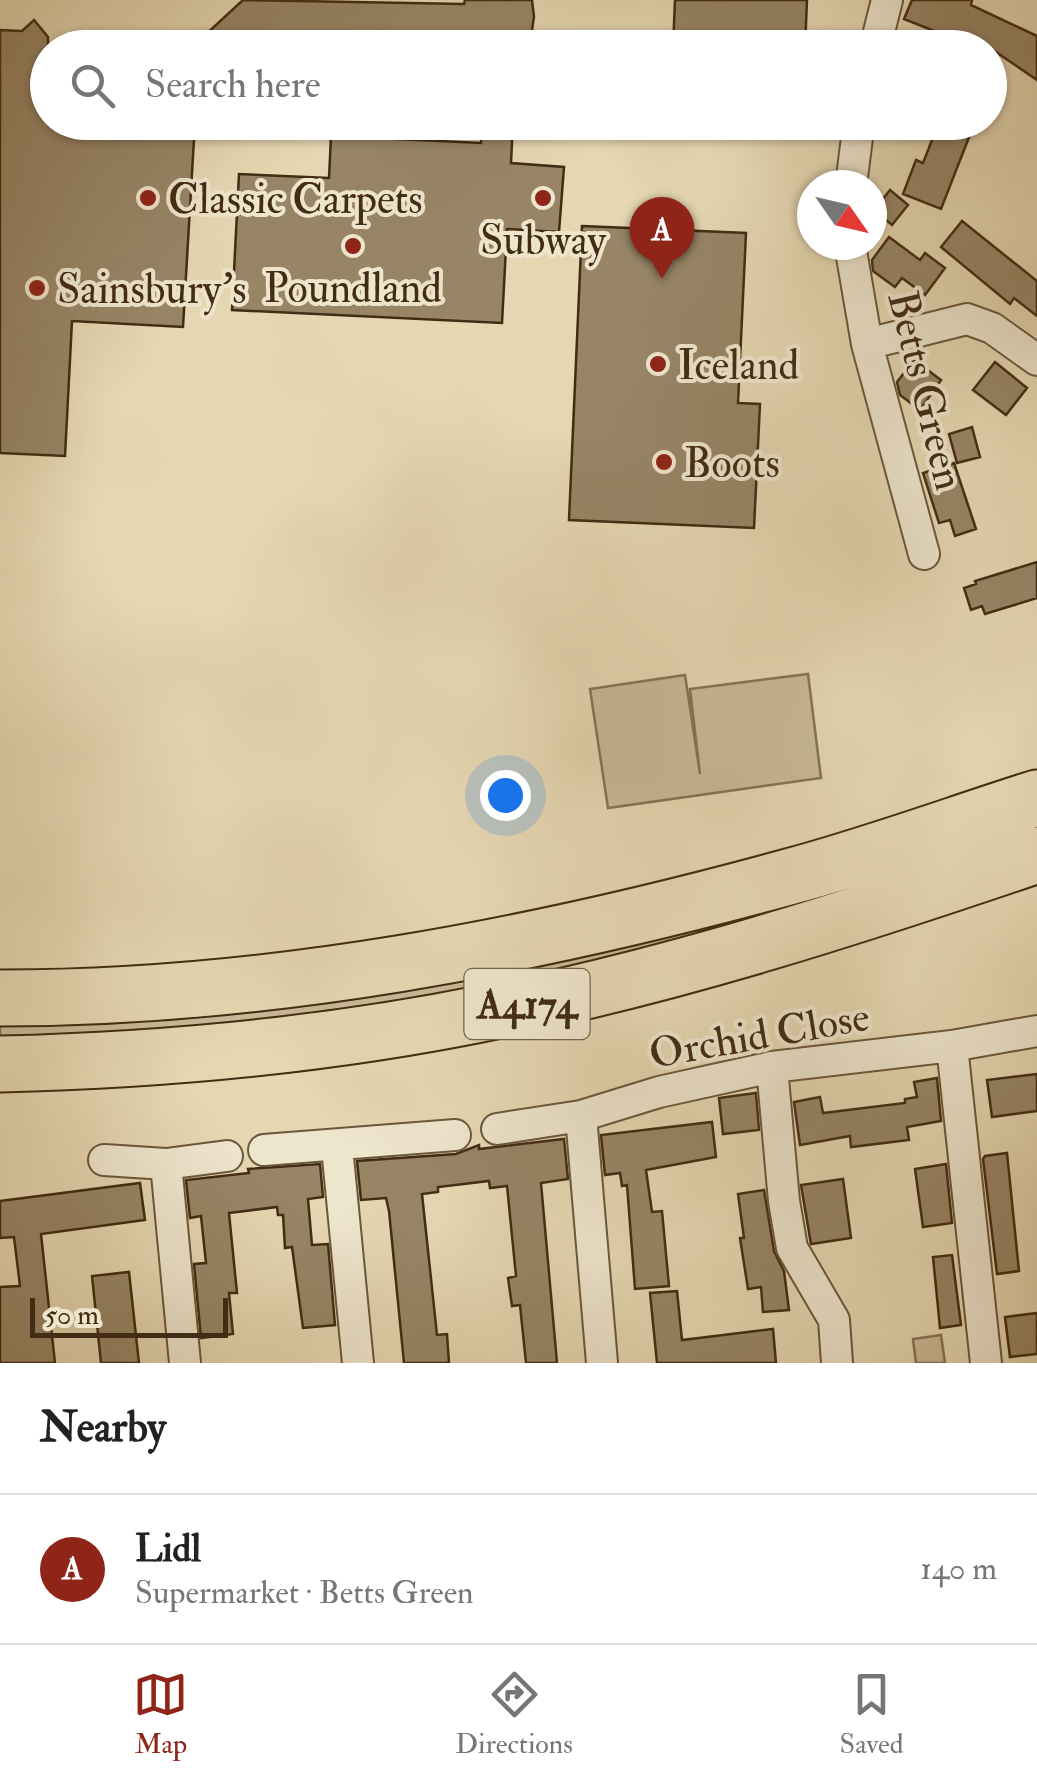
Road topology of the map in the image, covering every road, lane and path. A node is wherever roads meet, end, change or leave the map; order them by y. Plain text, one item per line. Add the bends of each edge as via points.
1 (887, 0) edge
2 (880, 30) edge
3 (856, 140) edge
4 (852, 170) edge
5 (853, 260) edge
6 (867, 344) junction
7 (1037, 360) edge
8 (924, 554) dead end
9 (1037, 798) edge
10 (1037, 854) edge
11 (0, 998) edge
12 (1037, 1030) edge
13 (952, 1046) junction
14 (0, 1064) edge
15 (772, 1067) junction
16 (581, 1116) junction
17 (497, 1129) dead end
18 (454, 1135) dead end
19 (337, 1146) junction
20 (264, 1150) dead end
21 (227, 1156) dead end
22 (104, 1160) dead end
23 (166, 1164) junction
24 (185, 1363) edge
25 (358, 1363) edge
26 (602, 1363) edge
27 (837, 1363) edge
28 (986, 1363) edge

1 - 2 street
3 - 4 street
5 - 6 street, Betts Green
6 - 7 street via 967,318
6 - 8 street, Betts Green
9 - 11 highway, A4174 via 793,876 537,939 275,984
10 - 14 highway, A4174 via 624,982 490,1012 296,1045
12 - 13 street, Orchid Close
13 - 15 street, Orchid Close
13 - 28 street
15 - 16 street, Orchid Close
15 - 27 street via 792,1248 834,1320
16 - 17 street, Orchid Close
16 - 26 street
18 - 19 street
19 - 20 street
19 - 25 street
21 - 23 street
22 - 23 street
23 - 24 street

